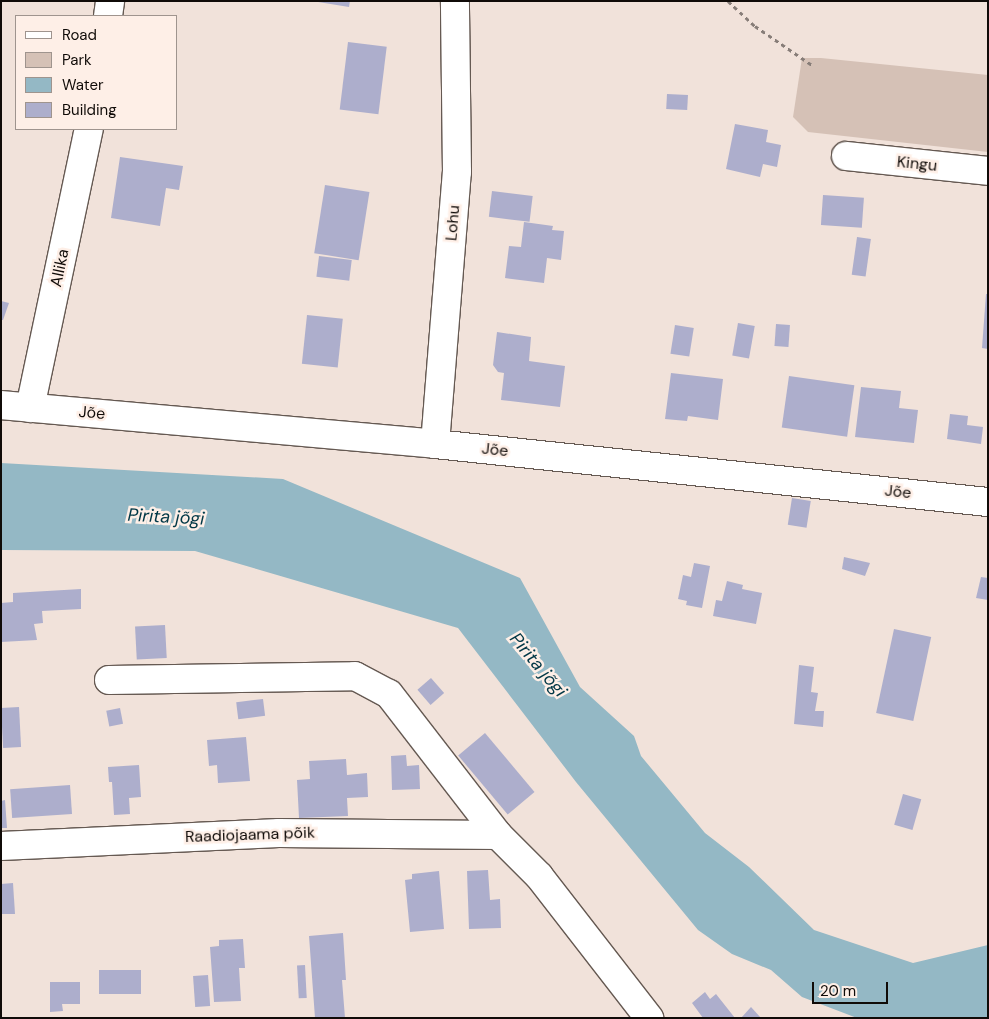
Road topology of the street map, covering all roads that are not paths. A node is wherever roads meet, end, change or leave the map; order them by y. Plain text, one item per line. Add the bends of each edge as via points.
1 (110, 1) edge
2 (455, 1) edge
3 (108, 15) edge
4 (89, 130) edge
5 (846, 156) dead end
6 (988, 171) edge
7 (1, 405) edge
8 (30, 408) junction
9 (435, 444) junction
10 (988, 502) edge
11 (109, 680) dead end
12 (498, 835) junction
13 (1, 846) edge
14 (650, 1018) edge

1 - 3 street
2 - 9 street, Lohu via 457,172
4 - 8 street, Allika
5 - 6 street, Kingu
7 - 8 street, Jõe
8 - 9 street, Jõe
9 - 10 street, Jõe
11 - 12 street via 355,676 389,694
12 - 13 street, Raadiojaama põik via 279,833
12 - 14 street via 539,876

